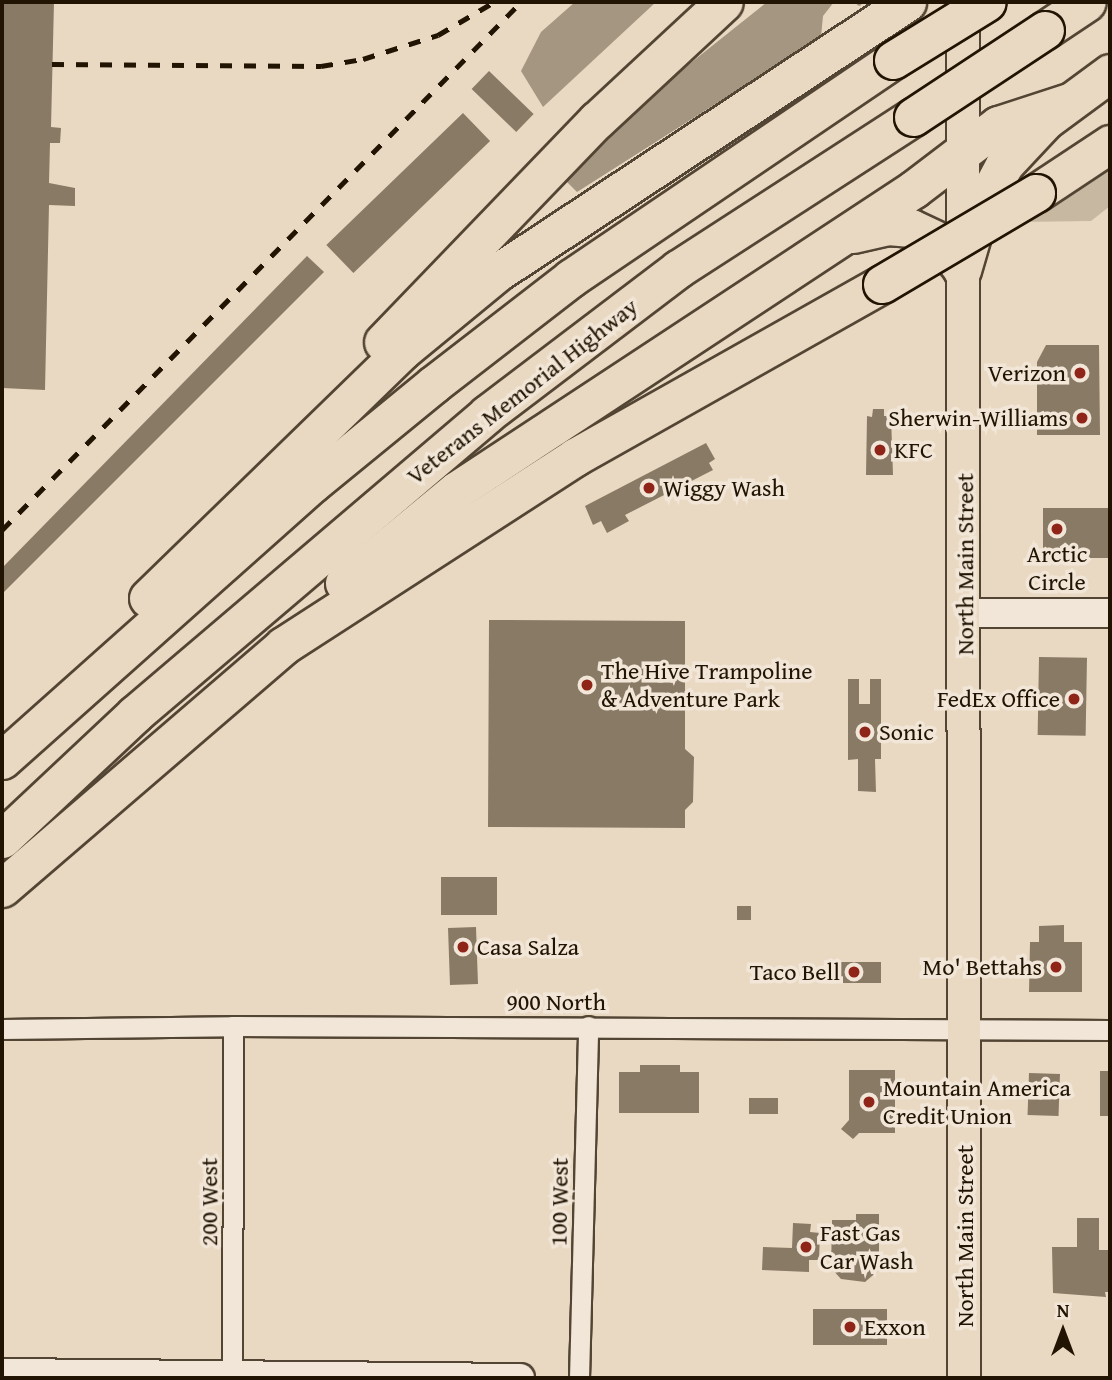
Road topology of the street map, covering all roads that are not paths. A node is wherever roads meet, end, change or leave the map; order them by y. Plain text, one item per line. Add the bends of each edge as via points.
1 (724, 2) edge
2 (963, 2) edge
3 (987, 2) edge
4 (1087, 2) edge
5 (899, 7) edge
6 (1110, 73) edge
7 (1069, 102) junction
8 (1110, 144) edge
9 (962, 152) junction
10 (833, 241) junction
11 (962, 270) junction
12 (239, 506) junction
13 (965, 613) junction
14 (1110, 613) edge
15 (283, 646) junction
16 (58, 706) junction
17 (2, 760) edge
18 (2, 839) edge
19 (2, 888) edge
20 (233, 1026) junction
21 (588, 1026) junction
22 (965, 1028) junction
23 (2, 1029) edge
24 (1110, 1030) edge
25 (2, 1373) edge
26 (232, 1378) edge
27 (520, 1378) edge
28 (579, 1378) edge
29 (964, 1378) edge

1 - 12 highway via 597,120 396,327
2 - 9 main road, North Main Street
3 - 16 highway, bridge via 893,60 571,278 312,484
4 - 18 highway, Veterans Memorial Highway, bridge via 678,269 487,414 135,714
5 - 12 highway via 498,272 402,351
6 - 7 highway
7 - 9 highway via 998,125
7 - 11 highway via 1027,137 1004,165 979,212
8 - 15 highway, bridge via 882,284 575,457
9 - 10 highway
9 - 11 main road, North Main Street
10 - 11 highway via 865,230 911,228 941,242
10 - 15 highway via 457,490 332,594 291,631
11 - 13 main road, North Main Street
12 - 16 highway via 147,598
13 - 14 street
13 - 22 main road, North Main Street
15 - 19 highway
16 - 17 highway
20 - 21 street, 900 North
20 - 23 street, 900 North
20 - 26 street, 200 West
21 - 22 street, 900 North
21 - 28 street, 100 West
22 - 24 street, 900 North
22 - 29 main road, North Main Street
25 - 26 street
26 - 27 street

